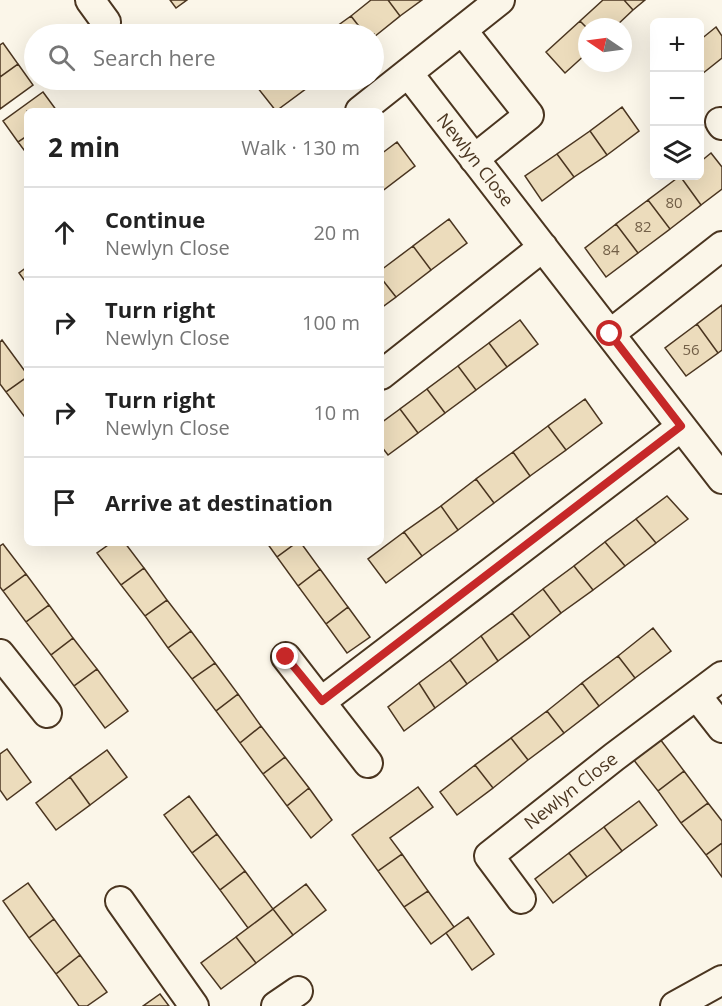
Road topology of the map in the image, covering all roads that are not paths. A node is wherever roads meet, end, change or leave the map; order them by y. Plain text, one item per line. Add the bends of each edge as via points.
1 (500, 0) edge
2 (462, 30) junction
3 (408, 73) junction
4 (364, 108) edge
5 (474, 159) junction
6 (722, 246) edge
7 (543, 248) junction
8 (610, 334) junction
9 (384, 373) edge
10 (681, 426) junction
11 (722, 479) edge
12 (0, 654) edge
13 (286, 657) dead end
14 (722, 676) edge
15 (697, 696) junction
16 (322, 701) junction
17 (47, 713) dead end
18 (722, 728) edge
19 (368, 763) dead end
20 (521, 899) dead end
21 (120, 901) dead end
22 (722, 980) edge
23 (194, 1006) edge
24 (675, 1006) edge

1 - 2 street
2 - 3 street
2 - 5 street via 528,116
3 - 4 street
3 - 5 street, Newlyn Close
5 - 7 street, Newlyn Close
6 - 8 street
7 - 8 street, Newlyn Close
7 - 9 street
8 - 10 street, Newlyn Close
10 - 11 street, Newlyn Close
10 - 16 street
12 - 17 street
13 - 16 street
14 - 15 street, Newlyn Close
15 - 18 street
15 - 20 street, Newlyn Close via 489,856
16 - 19 street
21 - 23 street
22 - 24 street

